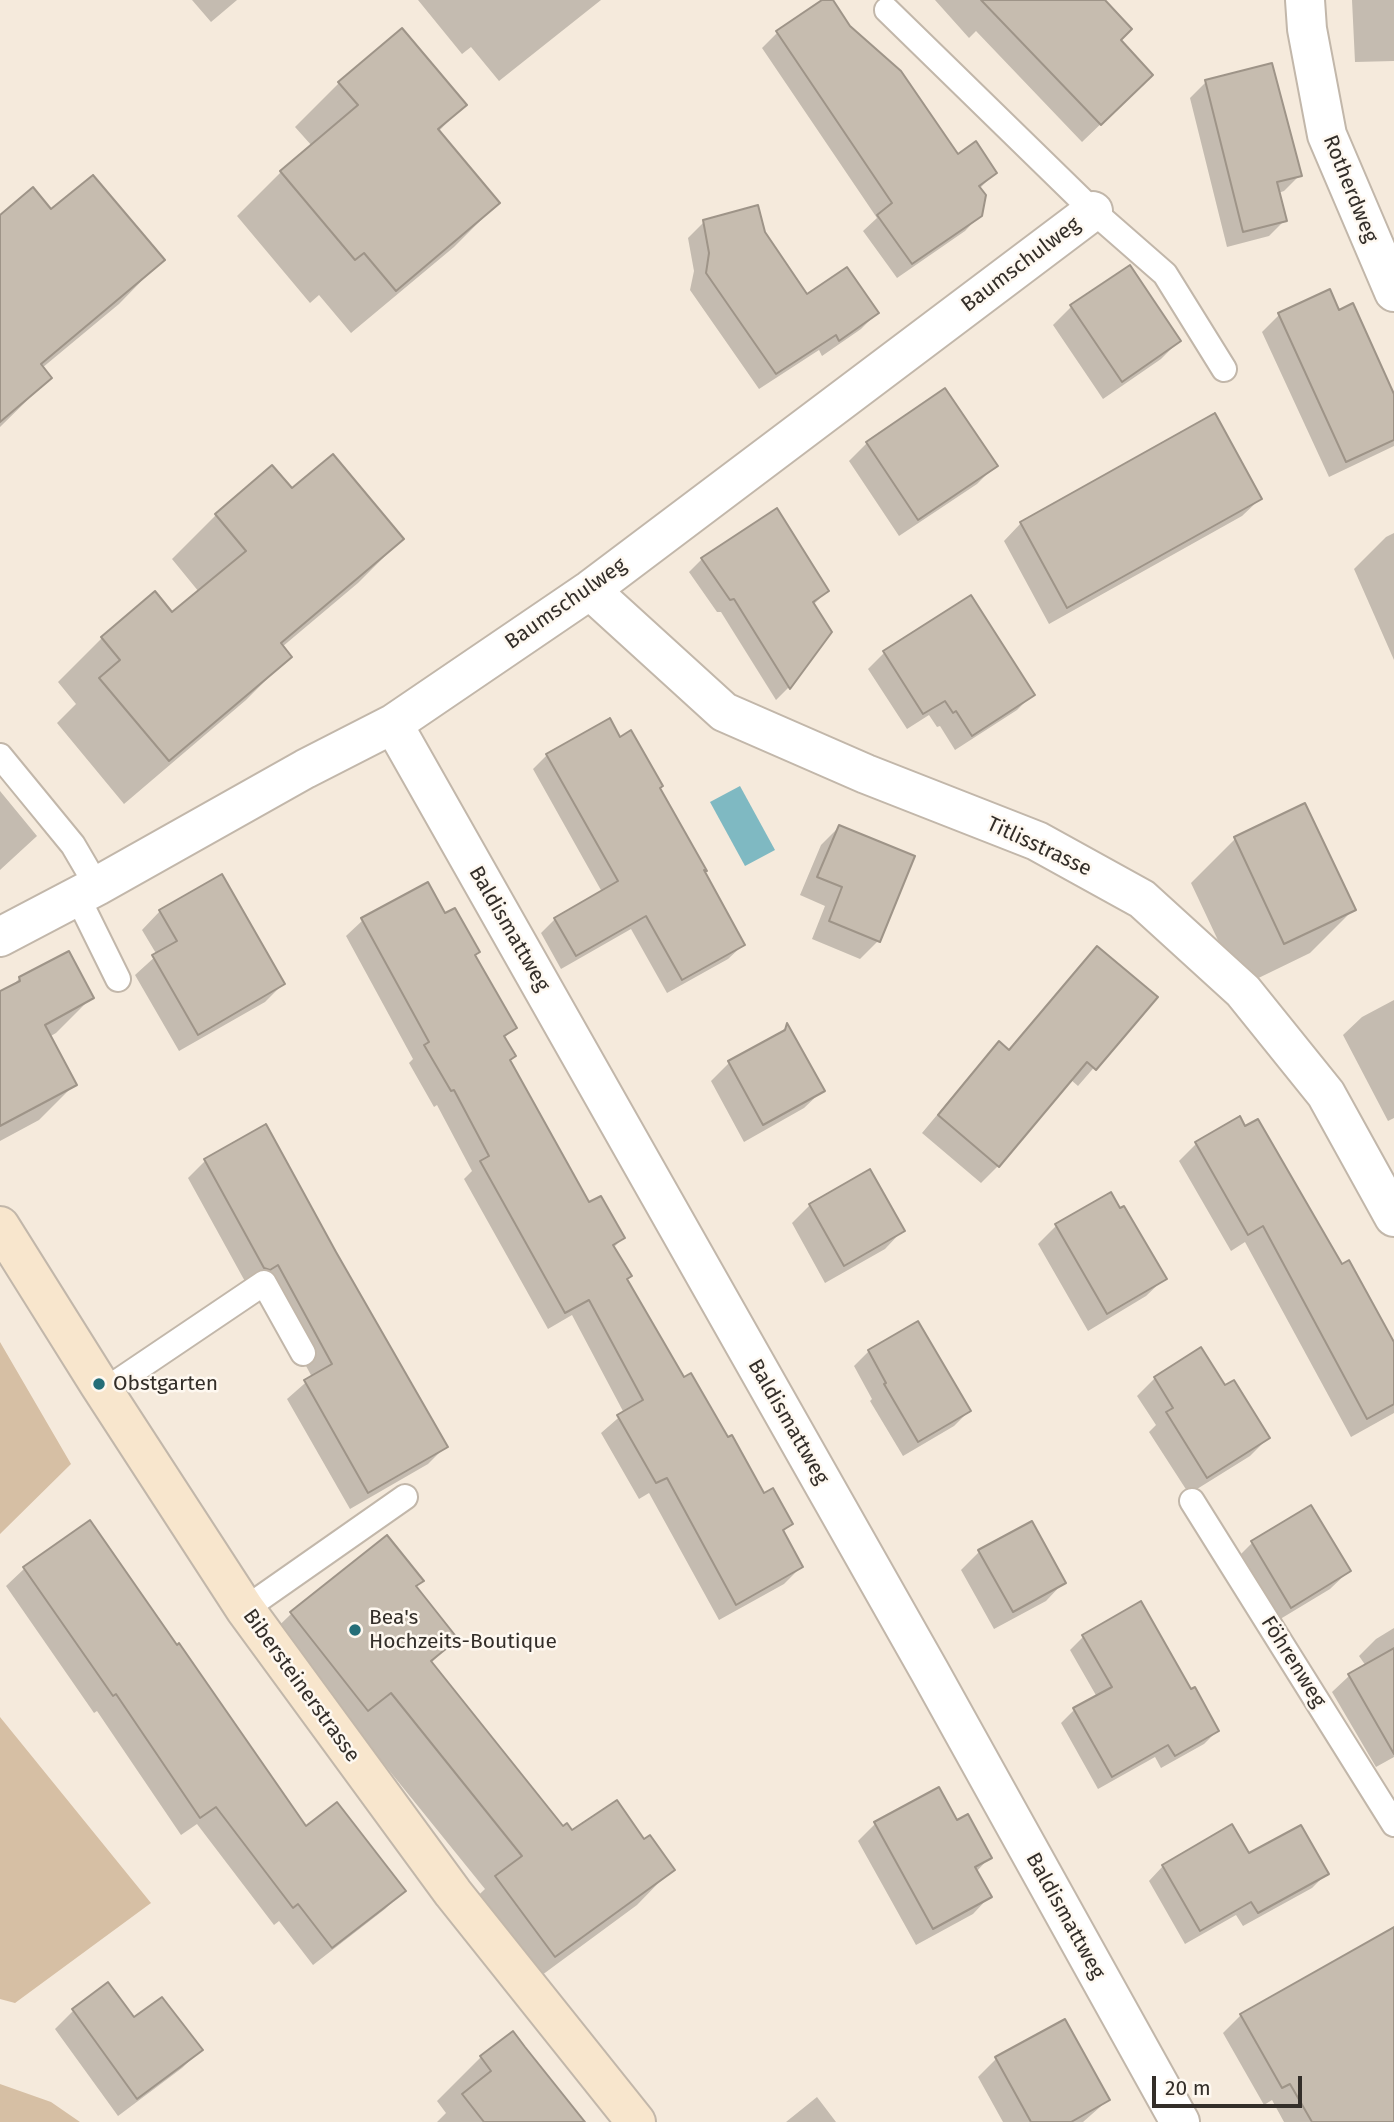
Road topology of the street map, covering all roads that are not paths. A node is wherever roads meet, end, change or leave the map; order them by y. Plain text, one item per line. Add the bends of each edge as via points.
1 (1305, 0) edge
2 (887, 10) dead end
3 (1093, 211) junction
4 (1394, 292) edge
5 (1224, 369) dead end
6 (590, 590) junction
7 (393, 724) junction
8 (0, 756) edge
9 (87, 891) junction
10 (0, 937) edge
11 (118, 979) dead end
12 (1394, 1217) edge
13 (0, 1226) edge
14 (303, 1353) dead end
15 (104, 1391) junction
16 (405, 1497) dead end
17 (1192, 1501) dead end
18 (245, 1609) junction
19 (1394, 1824) edge
20 (636, 2122) edge
21 (1181, 2122) edge

1 - 4 street, Rotherdweg via 1327,135
2 - 3 lane
3 - 5 lane via 1164,274
3 - 6 street, Baumschulweg
6 - 7 street, Baumschulweg
6 - 12 street, Titlisstrasse via 724,712 1037,841 1142,899 1243,991 1326,1094
7 - 9 street, Baumschulweg
7 - 21 street, Baldismattweg
8 - 9 lane via 73,845
9 - 10 street, Baumschulweg
9 - 11 lane
13 - 15 main road, Bibersteinerstrasse
14 - 15 lane via 264,1283
15 - 18 main road, Bibersteinerstrasse
16 - 18 lane
17 - 19 lane, Föhrenweg
18 - 20 main road, Bibersteinerstrasse via 453,1893

